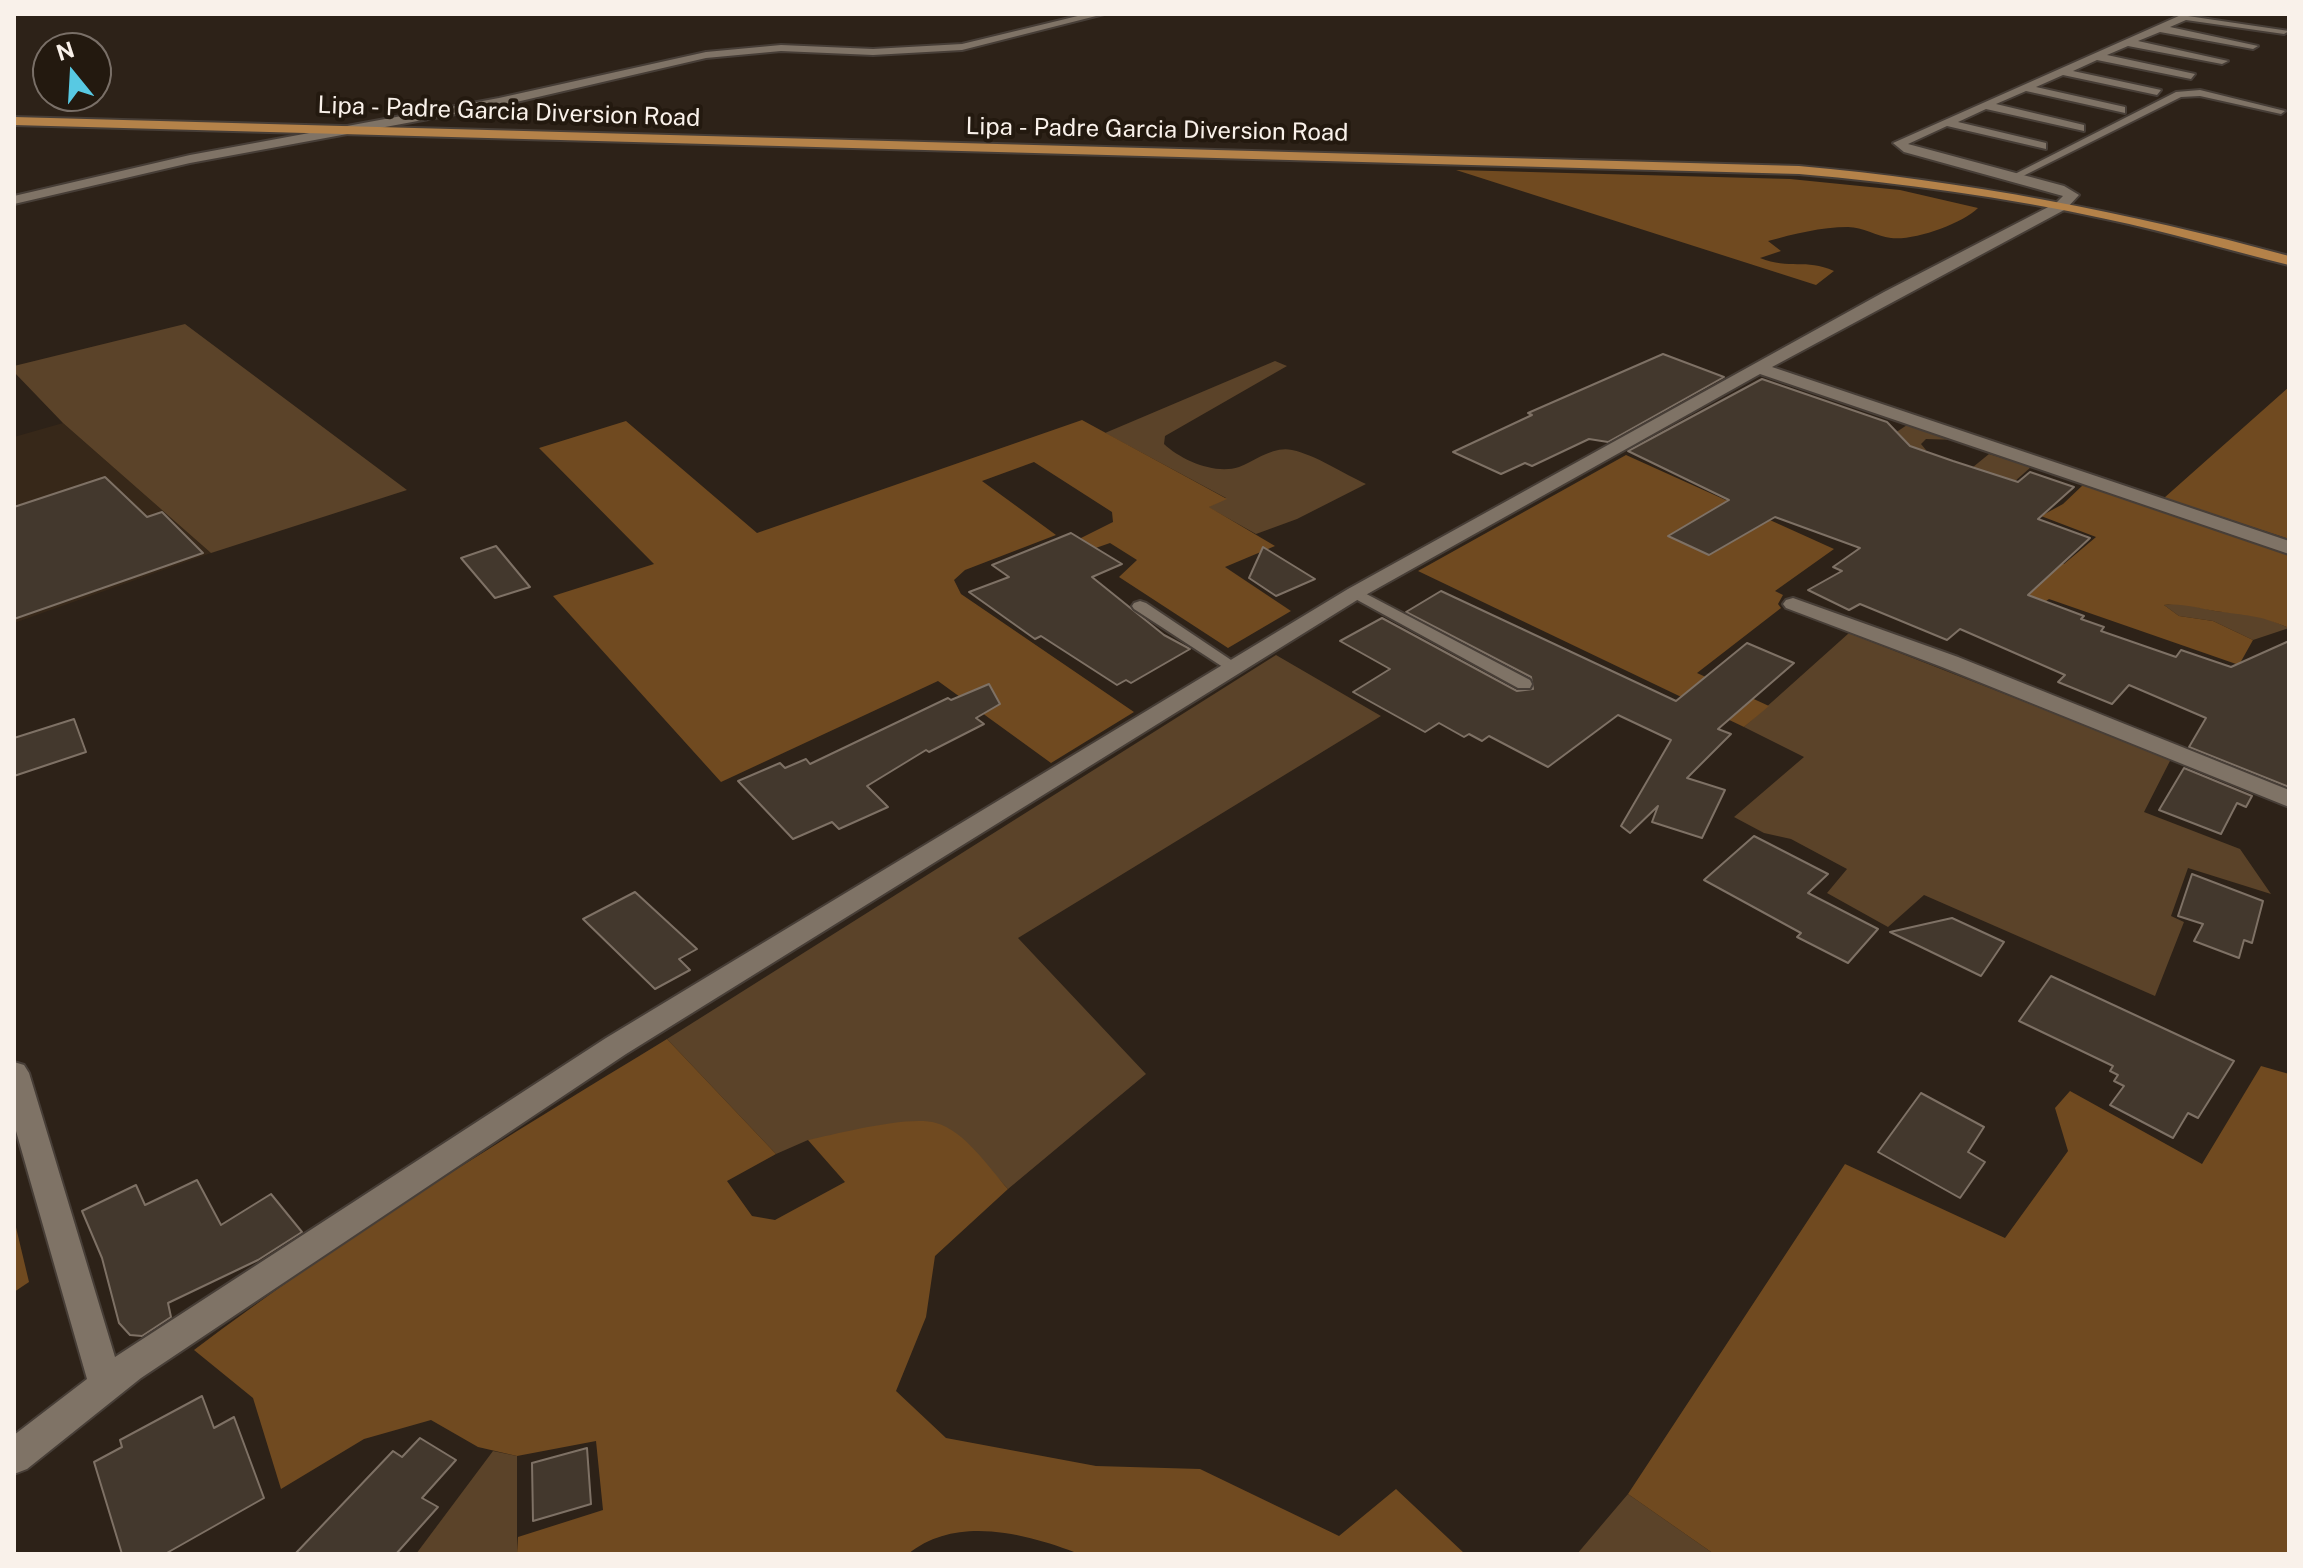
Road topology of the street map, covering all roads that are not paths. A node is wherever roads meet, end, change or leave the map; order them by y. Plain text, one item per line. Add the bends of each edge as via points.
1 (1099, 14) edge
2 (2162, 29) junction
3 (2284, 31) dead end
4 (2130, 43) junction
5 (2253, 46) dead end
6 (2100, 57) junction
7 (2222, 61) dead end
8 (2064, 72) junction
9 (2191, 76) dead end
10 (2027, 88) junction
11 (2157, 92) dead end
12 (1984, 105) junction
13 (2121, 110) dead end
14 (2281, 111) dead end
15 (14, 121) edge
16 (1944, 122) junction
17 (2080, 128) dead end
18 (354, 129) junction
19 (2042, 146) dead end
20 (2014, 177) junction
21 (14, 200) edge
22 (2061, 206) junction
23 (2289, 261) edge
24 (1758, 368) junction
25 (2289, 548) edge
26 (1355, 593) junction
27 (1793, 604) dead end
28 (1140, 606) dead end
29 (1235, 668) junction
30 (1524, 684) dead end
31 (2289, 799) edge
32 (14, 1073) edge
33 (106, 1385) junction
34 (14, 1457) edge

1 - 18 street via 962,47 722,52
2 - 3 street via 2193,16
2 - 4 street
2 - 5 street
4 - 6 street
4 - 7 street
6 - 8 street
6 - 9 street
8 - 10 street
8 - 11 street
10 - 12 street
10 - 13 street
12 - 16 street
12 - 17 street
14 - 20 lane via 2200,93 2179,94
15 - 18 main road, Lipa - Padre Garcia Diversion Road
16 - 19 street
16 - 20 street via 1900,146
18 - 21 street via 190,159
18 - 22 main road, Lipa - Padre Garcia Diversion Road via 1763,169 1896,179
20 - 22 street via 2071,193
22 - 23 main road, Lipa - Padre Garcia Diversion Road
22 - 24 street
24 - 25 street
24 - 26 street
26 - 29 street
26 - 30 lane
27 - 31 street
28 - 29 lane
29 - 33 street via 616,1046
32 - 33 street
33 - 34 street

